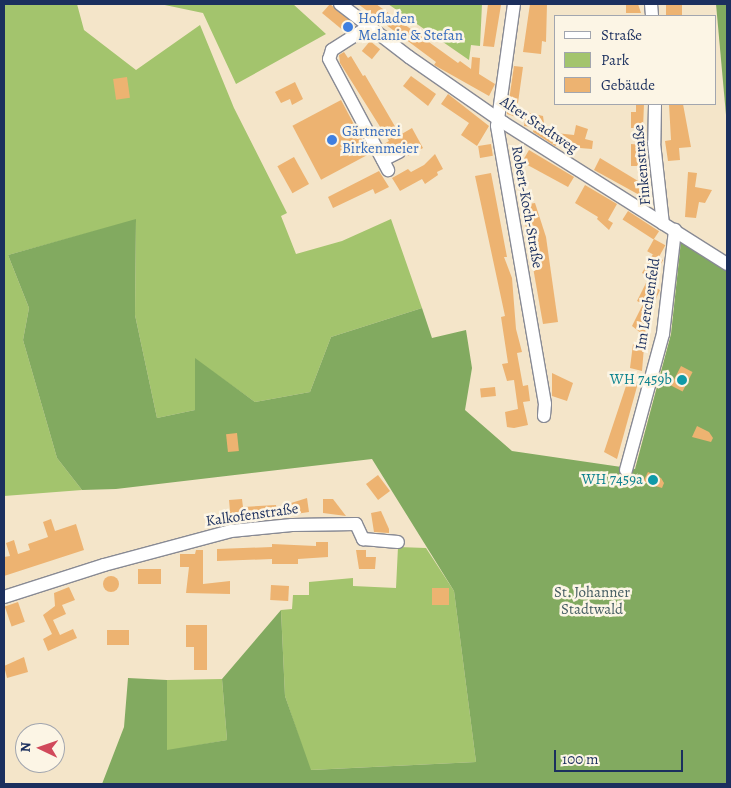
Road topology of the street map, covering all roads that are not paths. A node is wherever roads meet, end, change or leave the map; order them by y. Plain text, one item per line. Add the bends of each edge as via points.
1 (340, 4) edge
2 (514, 4) edge
3 (368, 27) junction
4 (655, 105) edge
5 (497, 118) junction
6 (399, 152) dead end
7 (664, 224) junction
8 (675, 230) junction
9 (727, 264) edge
10 (544, 416) dead end
11 (626, 470) dead end
12 (398, 542) dead end
13 (4, 597) edge

1 - 3 street, Alter Stadtweg
2 - 5 street, Robert-Koch-Straße
3 - 5 street, Alter Stadtweg
3 - 6 street via 332,50 329,60 386,165
4 - 7 street, Finkenstraße via 654,144
5 - 7 street, Alter Stadtweg
5 - 10 street, Robert-Koch-Straße via 545,404
7 - 8 street, Alter Stadtweg
8 - 9 street, Alter Stadtweg
8 - 11 street, Im Lerchenfeld via 663,334
12 - 13 street, Kalkofenstraße via 363,539 356,524 292,525 218,534 103,559

